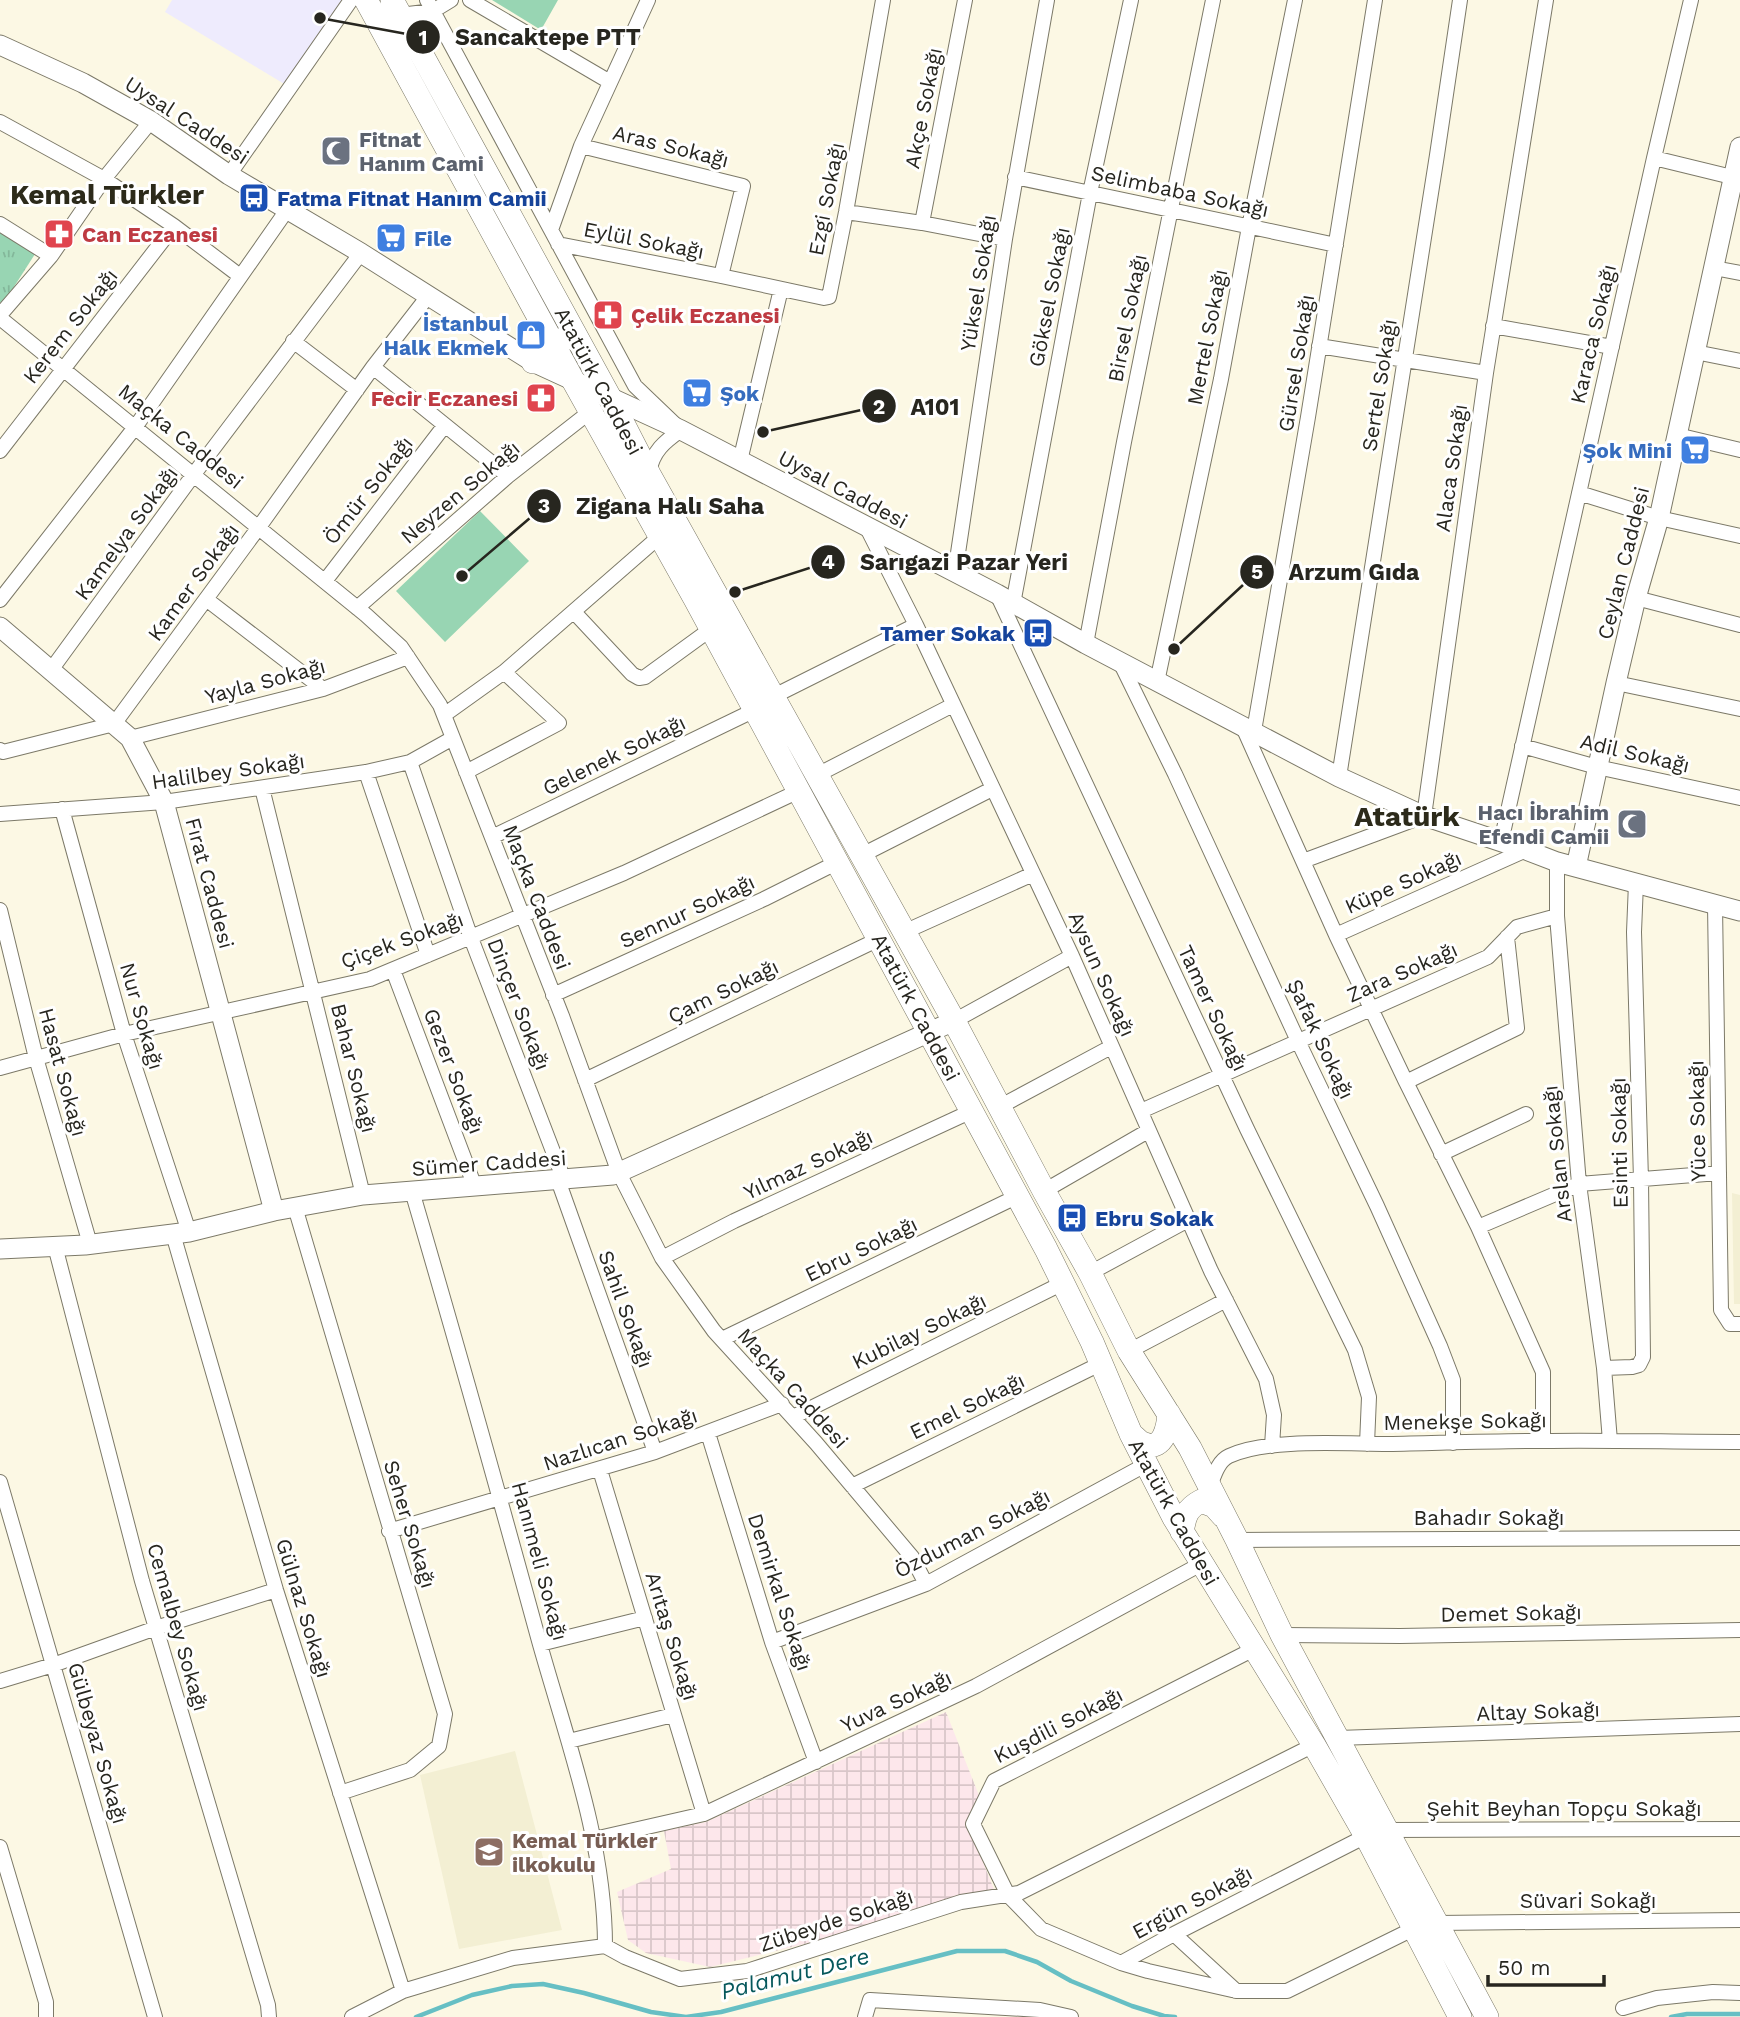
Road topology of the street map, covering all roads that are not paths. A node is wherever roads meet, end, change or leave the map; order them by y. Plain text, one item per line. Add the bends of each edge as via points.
1 (351, 0) edge
2 (366, 0) edge
3 (451, 0) edge
4 (470, 0) edge
5 (648, 0) edge
6 (883, 0) edge
7 (965, 0) edge
8 (1047, 0) edge
9 (1131, 0) edge
10 (1213, 0) edge
11 (1295, 0) edge
12 (1375, 0) edge
13 (1460, 0) edge
14 (1546, 0) edge
15 (1691, 0) edge
16 (430, 5) edge
17 (396, 8) edge
18 (0, 45) edge
19 (610, 82) junction
20 (151, 121) junction
21 (0, 122) edge
22 (581, 146) junction
23 (1740, 147) edge
24 (1654, 158) junction
25 (229, 175) junction
26 (1015, 177) junction
27 (104, 178) junction
28 (1736, 178) edge
29 (1090, 193) junction
30 (1170, 209) junction
31 (286, 210) junction
32 (846, 212) junction
33 (922, 223) junction
34 (0, 224) edge
35 (174, 226) junction
36 (1249, 228) junction
37 (551, 230) junction
38 (1005, 239) junction
39 (558, 244) junction
40 (1336, 246) junction
41 (361, 253) junction
42 (51, 256) junction
43 (1714, 268) junction
44 (1740, 273) edge
45 (240, 275) junction
46 (721, 276) junction
47 (780, 289) junction
48 (429, 295) junction
49 (0, 316) edge
50 (568, 322) junction
51 (1493, 326) junction
52 (293, 341) junction
53 (1318, 346) junction
54 (1612, 347) junction
55 (556, 349) junction
56 (1695, 352) junction
57 (1405, 358) junction
58 (1740, 361) edge
59 (533, 362) junction
60 (373, 367) junction
61 (63, 368) junction
62 (1486, 373) junction
63 (574, 382) junction
64 (357, 390) junction
65 (609, 396) junction
66 (592, 411) junction
67 (445, 425) junction
68 (136, 426) junction
69 (681, 430) junction
70 (1677, 435) junction
71 (1740, 450) edge
72 (0, 452) edge
73 (740, 461) junction
74 (194, 474) junction
75 (649, 474) junction
76 (508, 476) junction
77 (1579, 493) junction
78 (1659, 518) junction
79 (866, 526) junction
80 (259, 527) junction
81 (660, 536) junction
82 (1740, 536) edge
83 (955, 573) junction
84 (325, 581) junction
85 (1636, 598) junction
86 (206, 599) junction
87 (1005, 599) junction
88 (0, 600) edge
89 (357, 608) junction
90 (574, 612) junction
91 (916, 625) junction
92 (1740, 625) edge
93 (0, 627) edge
94 (711, 629) junction
95 (1086, 644) junction
96 (408, 657) junction
97 (1119, 662) junction
98 (51, 670) junction
99 (504, 671) junction
100 (1157, 682) junction
101 (1616, 683) junction
102 (323, 689) junction
103 (774, 696) junction
104 (953, 705) junction
105 (1740, 709) edge
106 (755, 710) junction
107 (444, 715) junction
108 (114, 724) junction
109 (1249, 728) junction
110 (130, 738) junction
111 (453, 738) junction
112 (1522, 746) junction
113 (1, 752) edge
114 (411, 762) junction
115 (1597, 767) junction
116 (366, 772) junction
117 (466, 772) junction
118 (817, 775) junction
119 (1339, 777) junction
120 (262, 788) junction
121 (992, 789) junction
122 (799, 791) junction
123 (1740, 798) edge
124 (164, 802) junction
125 (62, 809) junction
126 (0, 814) edge
127 (1424, 816) junction
128 (492, 837) junction
129 (1501, 842) junction
130 (1526, 850) junction
131 (862, 855) junction
132 (1303, 861) junction
133 (838, 862) junction
134 (1566, 864) junction
135 (1033, 874) junction
136 (1636, 883) junction
137 (1715, 905) junction
138 (0, 909) edge
139 (1740, 911) edge
140 (522, 916) junction
141 (1557, 916) junction
142 (904, 932) junction
143 (1336, 935) junction
144 (1507, 937) junction
145 (471, 938) junction
146 (879, 939) junction
147 (428, 956) junction
148 (1072, 956) junction
149 (393, 970) junction
150 (313, 992) junction
151 (553, 995) junction
152 (1371, 1008) junction
153 (221, 1013) junction
154 (954, 1021) junction
155 (930, 1033) junction
156 (124, 1034) junction
157 (1298, 1041) junction
158 (1111, 1047) junction
159 (36, 1058) junction
160 (0, 1068) edge
161 (1222, 1076) junction
162 (585, 1080) junction
163 (1406, 1082) junction
164 (999, 1107) junction
165 (972, 1111) junction
166 (1141, 1111) junction
167 (1526, 1114) dead end
168 (1148, 1131) junction
169 (1441, 1154) junction
170 (619, 1172) junction
171 (1719, 1173) junction
172 (561, 1180) junction
173 (1641, 1180) junction
174 (1579, 1184) junction
175 (475, 1187) junction
176 (412, 1191) junction
177 (1044, 1191) junction
178 (363, 1195) junction
179 (1018, 1196) junction
180 (295, 1207) junction
181 (274, 1211) junction
182 (1188, 1220) junction
183 (1478, 1227) junction
184 (181, 1233) junction
185 (90, 1244) junction
186 (55, 1246) junction
187 (0, 1249) edge
188 (662, 1258) junction
189 (1090, 1273) junction
190 (1063, 1283) junction
191 (1226, 1300) junction
192 (1740, 1324) edge
193 (722, 1339) junction
194 (1129, 1351) junction
195 (1100, 1364) junction
196 (1604, 1368) junction
197 (782, 1404) junction
198 (1169, 1414) junction
199 (793, 1417) junction
200 (708, 1433) junction
201 (1131, 1434) junction
202 (1543, 1441) junction
203 (1610, 1441) junction
204 (1740, 1442) edge
205 (1453, 1443) junction
206 (1367, 1444) junction
207 (1272, 1446) junction
208 (655, 1452) junction
209 (1147, 1464) junction
210 (600, 1470) junction
211 (0, 1482) edge
212 (852, 1486) junction
213 (1210, 1486) junction
214 (501, 1498) junction
215 (389, 1531) junction
216 (1232, 1531) junction
217 (1182, 1532) junction
218 (1740, 1538) edge
219 (1201, 1564) junction
220 (926, 1584) junction
221 (276, 1590) junction
222 (645, 1618) junction
223 (156, 1628) junction
224 (1740, 1630) edge
225 (1282, 1635) junction
226 (772, 1642) junction
227 (540, 1644) junction
228 (1254, 1649) junction
229 (54, 1665) junction
230 (0, 1681) edge
231 (673, 1715) junction
232 (1740, 1724) edge
233 (1338, 1738) junction
234 (569, 1741) junction
235 (1314, 1745) junction
236 (816, 1762) junction
237 (340, 1793) junction
238 (704, 1814) junction
239 (1740, 1829) edge
240 (1377, 1833) junction
241 (594, 1839) junction
242 (0, 1847) edge
243 (1008, 1895) junction
244 (1740, 1920) edge
245 (1426, 1926) junction
246 (1174, 1934) junction
247 (605, 1946) junction
248 (1121, 1963) junction
249 (403, 1991) junction
250 (1236, 1991) junction
251 (1740, 1993) edge
252 (1623, 2008) dead end
253 (46, 2017) edge
254 (155, 2017) edge
255 (269, 2017) edge
256 (352, 2017) edge
257 (865, 2017) edge
258 (1071, 2017) edge
259 (1460, 2017) edge
260 (1487, 2017) edge

1 - 25 street
2 - 55 main road, Atatürk Caddesi
3 - 16 street
4 - 19 street
5 - 19 street
6 - 32 street, Ezgi Sokağı
7 - 33 street, Akçe Sokağı
8 - 26 street, Yüksel Sokağı
9 - 29 street, Göksel Sokağı
10 - 30 street, Birsel Sokağı
11 - 36 street, Mertel Sokağı
12 - 40 street, Gürsel Sokağı
13 - 57 street, Sertel Sokağı
14 - 51 street, Alaca Sokağı
15 - 24 street, Karaca Sokağı
16 - 17 street
16 - 37 street
17 - 50 main road, Atatürk Caddesi
18 - 20 street, Uysal Caddesi
19 - 22 street
20 - 25 street, Uysal Caddesi
20 - 27 street
21 - 27 street
22 - 37 street
22 - 46 street, Aras Sokağı via 743,186
23 - 28 street, Ceylan Caddesi
24 - 28 street
24 - 54 street, Karaca Sokağı
25 - 31 street, Uysal Caddesi
26 - 29 street, Selimbaba Sokağı
26 - 38 street, Yüksel Sokağı
27 - 35 street
27 - 42 street
28 - 43 street, Ceylan Caddesi
29 - 30 street, Selimbaba Sokağı
29 - 87 street, Göksel Sokağı
30 - 36 street, Selimbaba Sokağı
30 - 95 street, Birsel Sokağı
31 - 41 street, Uysal Caddesi
31 - 45 street
32 - 33 street
32 - 47 street, Ezgi Sokağı via 829,297
33 - 38 street
34 - 42 street
35 - 45 street
35 - 61 street, Kerem Sokağı
36 - 40 street, Selimbaba Sokağı
36 - 100 street, Mertel Sokağı
37 - 39 street
38 - 83 street, Yüksel Sokağı
39 - 46 street, Eylül Sokağı
39 - 69 street via 635,386
40 - 53 street, Gürsel Sokağı
41 - 48 street, Uysal Caddesi
41 - 52 street, Kamelya Sokağı
42 - 49 street
43 - 44 street
43 - 56 street, Ceylan Caddesi
45 - 68 street
46 - 47 street, Ezgi Sokağı
47 - 73 street
48 - 59 street, Uysal Caddesi
48 - 60 street, Kamer Sokağı
49 - 61 street, Maçka Caddesi
50 - 55 main road
50 - 65 main road, Atatürk Caddesi
51 - 54 street
51 - 62 street, Alaca Sokağı
52 - 64 street
52 - 74 street, Kamelya Sokağı
53 - 57 street
53 - 109 street, Gürsel Sokağı via 1286,552
54 - 77 street, Karaca Sokağı
55 - 59 main road
55 - 63 main road, Atatürk Caddesi
56 - 58 street
56 - 70 street, Ceylan Caddesi
57 - 62 street
57 - 119 street, Sertel Sokağı
59 - 63 street, Uysal Caddesi
60 - 64 street, Kamer Sokağı
60 - 67 street
61 - 68 street, Maçka Caddesi
61 - 72 street, Kerem Sokağı
62 - 127 street, Alaca Sokağı
63 - 65 street, Uysal Caddesi
63 - 66 main road, Atatürk Caddesi
64 - 80 street, Kamer Sokağı
65 - 69 street, Uysal Caddesi
65 - 75 main road, Atatürk Caddesi
66 - 76 street, Neyzen Sokağı
66 - 81 main road, Atatürk Caddesi
67 - 76 street
67 - 84 street, Ömür Sokağı
68 - 74 street, Maçka Caddesi
68 - 88 street
69 - 73 street, Uysal Caddesi
69 - 75 street via 652,458
70 - 71 street
70 - 78 street, Ceylan Caddesi
73 - 79 street, Uysal Caddesi
74 - 80 street, Maçka Caddesi
74 - 98 street, Kamelya Sokağı
75 - 103 main road, Atatürk Caddesi
76 - 89 street, Neyzen Sokağı
77 - 78 street
77 - 112 street, Karaca Sokağı
78 - 82 street
78 - 85 street, Ceylan Caddesi
79 - 83 street, Uysal Caddesi
79 - 91 street, Aysun Sokağı
80 - 84 street, Maçka Caddesi
80 - 86 street, Kamer Sokağı
81 - 90 street
81 - 94 main road, Atatürk Caddesi
83 - 87 street, Uysal Caddesi
84 - 89 street, Maçka Caddesi
85 - 92 street
85 - 101 street, Ceylan Caddesi
86 - 102 street
86 - 108 street, Kamer Sokağı
87 - 95 street, Uysal Caddesi
87 - 161 street, Tamer Sokağı
89 - 96 street, Maçka Caddesi
90 - 94 street via 639,678
90 - 99 street
91 - 103 street
91 - 104 street, Aysun Sokağı
93 - 98 street, Fırat Caddesi
94 - 106 main road, Atatürk Caddesi
95 - 97 street, Uysal Caddesi
96 - 102 street, Yayla Sokağı
96 - 107 street, Maçka Caddesi
97 - 100 street, Uysal Caddesi
97 - 157 street, Şafak Sokağı
98 - 108 street, Fırat Caddesi
99 - 107 street
99 - 117 street via 559,723
100 - 109 street, Uysal Caddesi
101 - 105 street
101 - 115 street, Ceylan Caddesi
102 - 110 street, Yayla Sokağı
103 - 118 main road, Atatürk Caddesi
104 - 118 street
104 - 121 street, Aysun Sokağı
106 - 122 main road, Atatürk Caddesi
106 - 128 street, Gelenek Sokağı
107 - 111 street, Maçka Caddesi
108 - 110 street, Fırat Caddesi
108 - 113 street
109 - 119 street, Uysal Caddesi
109 - 132 street
110 - 124 street, Fırat Caddesi
111 - 114 street, Halilbey Sokağı
111 - 117 street, Maçka Caddesi
112 - 115 street, Adil Sokağı
112 - 129 street, Karaca Sokağı
114 - 116 street, Halilbey Sokağı
114 - 145 street, Dinçer Sokağı
115 - 123 street, Adil Sokağı
115 - 134 street, Ceylan Caddesi
116 - 120 street, Halilbey Sokağı
116 - 147 street
117 - 128 street, Maçka Caddesi
118 - 131 main road, Atatürk Caddesi
119 - 127 street, Uysal Caddesi
120 - 124 street, Halilbey Sokağı
120 - 150 street, Bahar Sokağı
121 - 131 street
121 - 135 street, Aysun Sokağı
122 - 133 main road, Atatürk Caddesi
122 - 140 street, Çiçek Sokağı
124 - 125 street, Halilbey Sokağı
124 - 153 street, Fırat Caddesi
125 - 126 street, Halilbey Sokağı
125 - 156 street, Nur Sokağı
127 - 129 street, Uysal Caddesi
127 - 132 street
128 - 140 street, Maçka Caddesi
129 - 130 street, Uysal Caddesi
130 - 134 street, Uysal Caddesi
130 - 143 street, Küpe Sokağı
131 - 142 main road, Atatürk Caddesi
132 - 143 street
133 - 146 main road, Atatürk Caddesi
133 - 151 street, Sennur Sokağı
134 - 136 street, Uysal Caddesi
134 - 141 street, Arslan Sokağı
135 - 142 street
135 - 148 street, Aysun Sokağı
136 - 137 street, Uysal Caddesi
136 - 173 street, Esinti Sokağı
137 - 139 street, Uysal Caddesi
137 - 171 street, Yüce Sokağı
138 - 159 street, Hasat Sokağı
140 - 145 street, Çiçek Sokağı
140 - 151 street, Maçka Caddesi
141 - 144 street, Zara Sokağı via 1517,926
141 - 174 street, Arslan Sokağı
142 - 154 main road, Atatürk Caddesi
143 - 152 street
144 - 152 street, Zara Sokağı via 1488,957
144 - 163 street via 1517,1028
145 - 147 street, Çiçek Sokağı
145 - 172 street, Dinçer Sokağı
146 - 155 main road, Atatürk Caddesi
146 - 162 street, Çam Sokağı
147 - 149 street, Çiçek Sokağı
148 - 154 street
148 - 158 street, Aysun Sokağı
149 - 150 street, Çiçek Sokağı
149 - 175 street, Gezer Sokağı
150 - 153 street, Çiçek Sokağı
150 - 178 street, Bahar Sokağı
151 - 162 street, Maçka Caddesi
152 - 157 street, Zara Sokağı
152 - 163 street
153 - 156 street, Çiçek Sokağı
153 - 181 street, Fırat Caddesi
154 - 155 street, Sümer Caddesi
154 - 164 main road, Atatürk Caddesi
155 - 165 main road, Atatürk Caddesi
155 - 170 street, Sümer Caddesi
156 - 159 street, Çiçek Sokağı
156 - 184 street, Nur Sokağı
157 - 161 street, Zara Sokağı
157 - 205 street, Şafak Sokağı via 1449,1369
158 - 164 street
158 - 166 street, Aysun Sokağı
159 - 160 street, Çiçek Sokağı
159 - 185 street, Hasat Sokağı
161 - 166 street, Zara Sokağı
161 - 206 street, Tamer Sokağı via 1355,1350 1369,1397
162 - 170 street, Maçka Caddesi
163 - 169 street
164 - 177 main road, Atatürk Caddesi
165 - 179 main road, Atatürk Caddesi
165 - 188 street, Yılmaz Sokağı
166 - 168 street, Aysun Sokağı
167 - 169 street
168 - 177 street
168 - 182 street, Aysun Sokağı
169 - 183 street
170 - 172 street, Sümer Caddesi
170 - 188 street, Maçka Caddesi
171 - 173 street
171 - 192 street, Yüce Sokağı via 1721,1310 1730,1324
172 - 175 street, Sümer Caddesi
172 - 208 street, Sahil Sokağı
173 - 174 street
173 - 196 street, Esinti Sokağı via 1643,1357 1632,1367
174 - 183 street
174 - 196 street, Arslan Sokağı
175 - 176 street, Sümer Caddesi
176 - 178 street, Sümer Caddesi
176 - 214 street, Hanımeli Sokağı
177 - 189 main road, Atatürk Caddesi
178 - 180 street, Sümer Caddesi
179 - 190 main road, Atatürk Caddesi
179 - 193 street, Ebru Sokağı
180 - 181 street, Sümer Caddesi
180 - 215 street, Seher Sokağı
181 - 184 street, Sümer Caddesi
182 - 189 street
182 - 191 street, Aysun Sokağı
183 - 202 street via 1543,1372
184 - 185 street, Sümer Caddesi
184 - 221 street, Gülnaz Sokağı
185 - 186 street, Sümer Caddesi
186 - 187 street, Sümer Caddesi
186 - 223 street, Cemalbey Sokağı
188 - 193 street, Maçka Caddesi
189 - 194 main road, Atatürk Caddesi
190 - 195 main road, Atatürk Caddesi
190 - 199 street, Kubilay Sokağı
191 - 194 street
191 - 207 street, Aysun Sokağı via 1266,1379 1274,1415
193 - 197 street, Maçka Caddesi
194 - 198 main road, Atatürk Caddesi
195 - 201 main road, Atatürk Caddesi
195 - 212 street, Emel Sokağı
196 - 203 street, Arslan Sokağı
197 - 199 street, Maçka Caddesi
197 - 200 street, Nazlıcan Sokağı
198 - 201 main road via 1167,1430 1155,1444 1146,1445
198 - 213 main road, Atatürk Caddesi
199 - 212 street, Maçka Caddesi
200 - 208 street, Nazlıcan Sokağı
200 - 226 street, Demirkal Sokağı
201 - 209 main road, Atatürk Caddesi
202 - 203 street, Menekşe Sokağı
202 - 205 street, Menekşe Sokağı
203 - 204 street, Menekşe Sokağı
205 - 206 street, Menekşe Sokağı
206 - 207 street, Menekşe Sokağı
207 - 213 street, Menekşe Sokağı via 1226,1457
208 - 210 street, Nazlıcan Sokağı
209 - 217 main road, Atatürk Caddesi
209 - 220 street, Özduman Sokağı
210 - 214 street, Nazlıcan Sokağı
210 - 222 street, Arıtaş Sokağı
211 - 229 street, Gülbeyaz Sokağı
212 - 220 street, Maçka Caddesi via 912,1557
213 - 216 main road, Atatürk Caddesi
214 - 215 street, Nazlıcan Sokağı
214 - 227 street, Hanımeli Sokağı
215 - 237 street, Seher Sokağı via 445,1714 439,1746 411,1770
216 - 217 main road via 1214,1506 1202,1502 1186,1514
216 - 218 street, Bahadır Sokağı
216 - 225 main road, Atatürk Caddesi
217 - 219 main road, Atatürk Caddesi
219 - 228 main road, Atatürk Caddesi
219 - 236 street, Yuva Sokağı via 976,1686
220 - 226 street, Özduman Sokağı
221 - 223 street
221 - 237 street, Gülnaz Sokağı
222 - 227 street
222 - 231 street, Arıtaş Sokağı
223 - 229 street
223 - 255 street, Cemalbey Sokağı
224 - 225 street, Demet Sokağı
225 - 233 main road, Atatürk Caddesi
226 - 236 street, Demirkal Sokağı
227 - 234 street, Hanımeli Sokağı
228 - 235 main road, Atatürk Caddesi
228 - 243 street, Kuşdili Sokağı via 993,1781 973,1824
229 - 230 street
229 - 254 street, Gülbeyaz Sokağı
231 - 234 street
231 - 238 street, Arıtaş Sokağı
232 - 233 street, Altay Sokağı
233 - 240 main road, Atatürk Caddesi
234 - 241 street, Hanımeli Sokağı
235 - 240 main road, Atatürk Caddesi
235 - 243 street, Zübeyde Sokağı
236 - 238 street, Yuva Sokağı
237 - 249 street, Gülnaz Sokağı
238 - 241 street, Yuva Sokağı
239 - 240 street, Şehit Beyhan Topçu Sokağı
240 - 245 main road, Atatürk Caddesi
240 - 246 street, Ergün Sokağı
241 - 247 street, Hanımeli Sokağı
242 - 253 street via 46,2002
243 - 247 street, Zübeyde Sokağı via 961,1902 747,1970 720,1974 680,1979
243 - 248 street, Ergün Sokağı via 1041,1929
244 - 245 street, Süvari Sokağı
245 - 250 street via 1287,1991
245 - 259 main road, Atatürk Caddesi
245 - 260 main road, Atatürk Caddesi
246 - 248 street, Ergün Sokağı
246 - 250 street
247 - 249 street via 513,1958
248 - 250 street
249 - 256 street
251 - 252 street via 1657,1998
257 - 258 street via 870,2000 1040,2010

